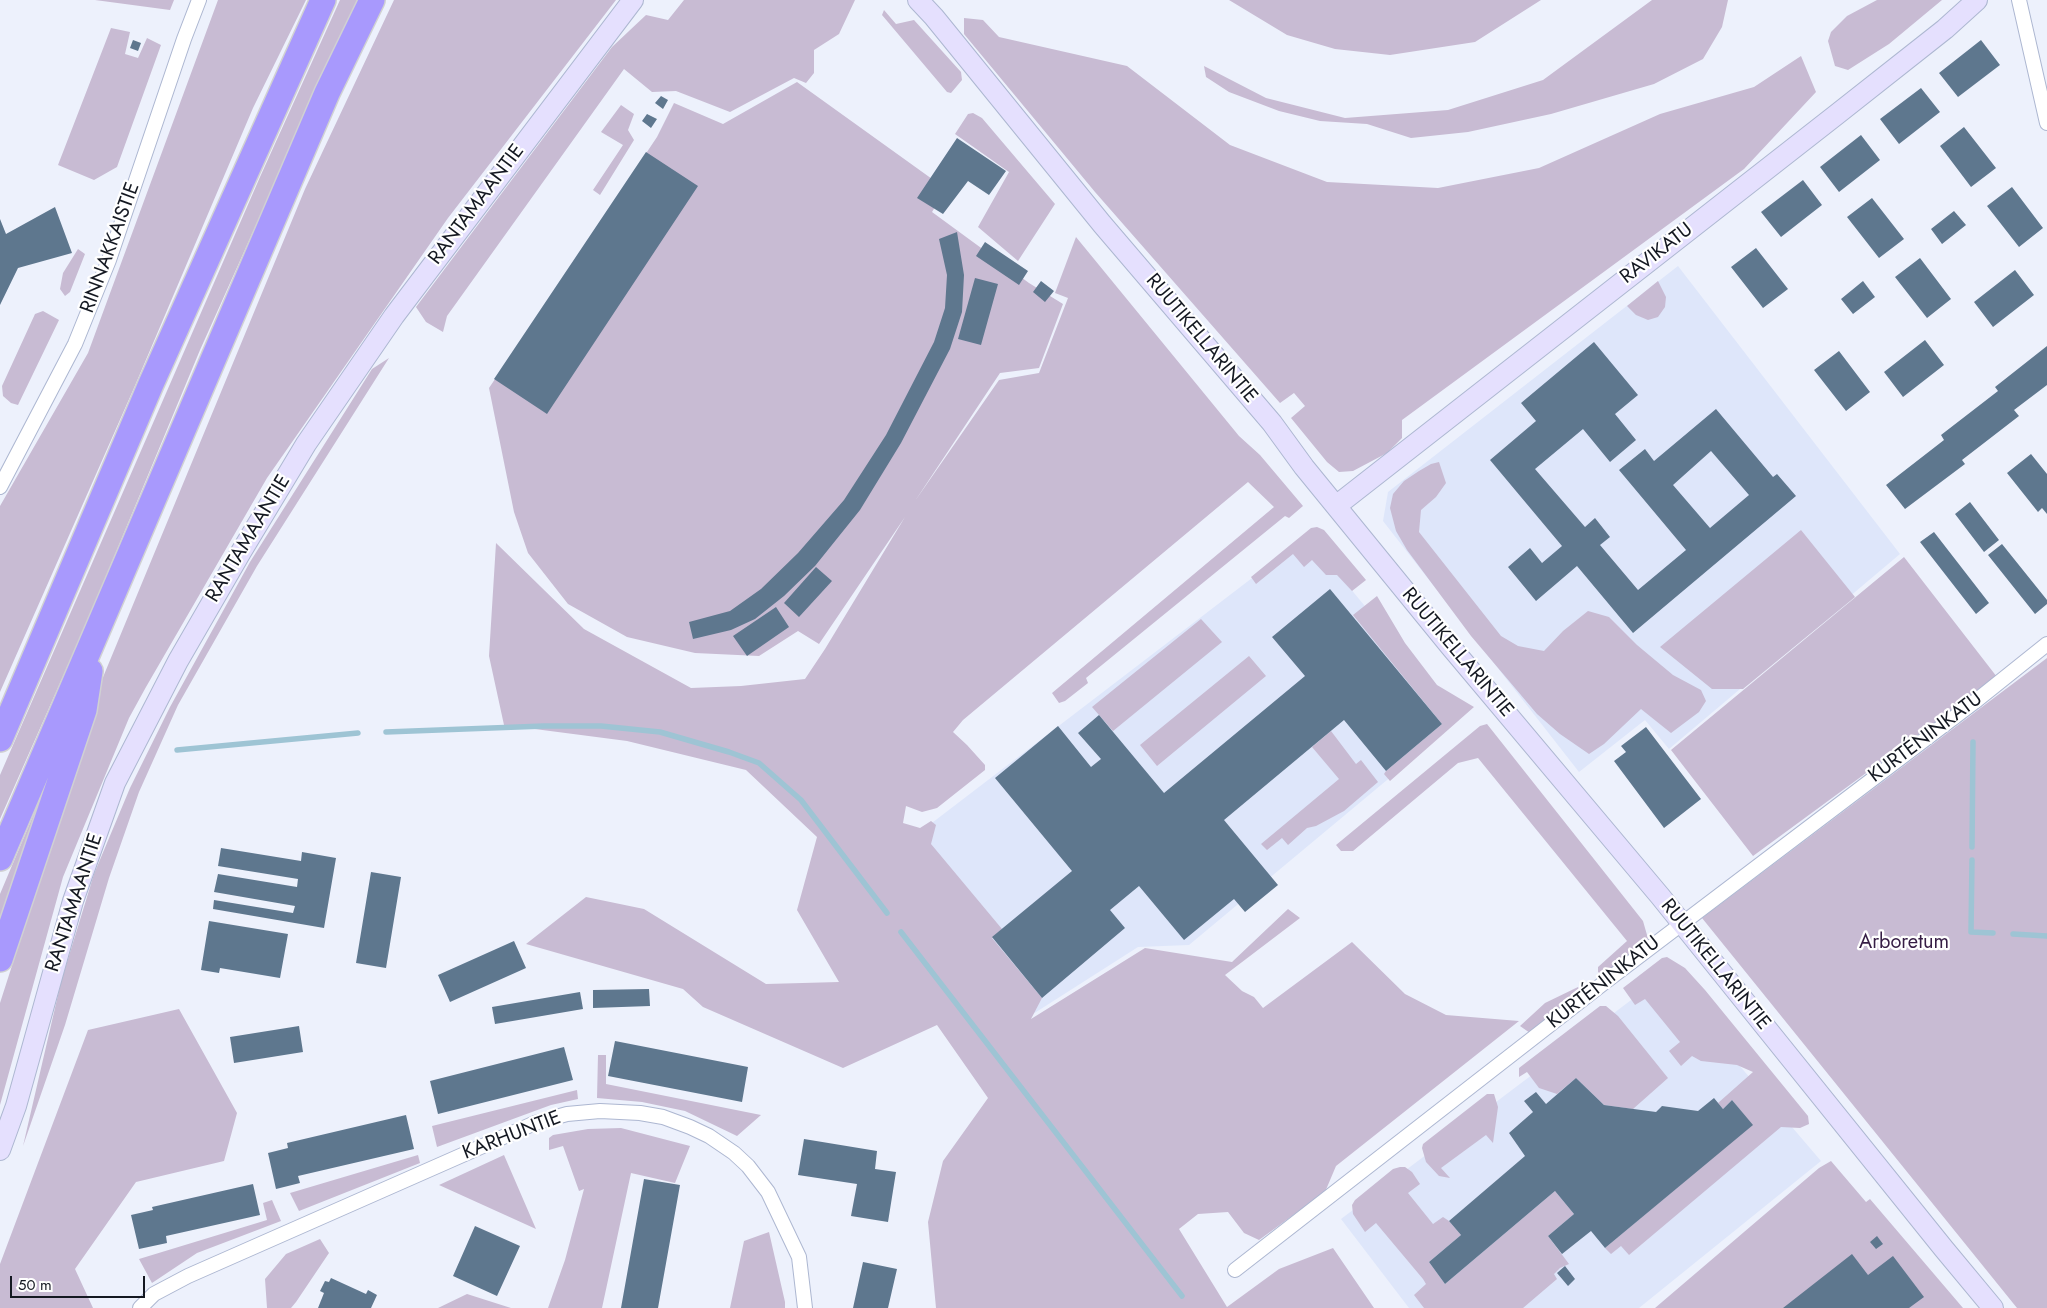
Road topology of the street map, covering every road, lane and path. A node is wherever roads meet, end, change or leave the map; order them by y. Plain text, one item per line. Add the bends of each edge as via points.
1 (199, 0) edge
2 (323, 0) edge
3 (372, 0) edge
4 (633, 0) edge
5 (918, 0) edge
6 (1977, 0) edge
7 (2019, 0) edge
8 (2047, 123) edge
9 (0, 487) edge
10 (1336, 506) junction
11 (96, 634) junction
12 (2047, 644) edge
13 (0, 739) edge
14 (0, 858) edge
15 (1682, 923) junction
16 (0, 959) edge
17 (0, 1150) edge
18 (1234, 1270) dead end
19 (140, 1308) edge
20 (805, 1308) edge
21 (1993, 1308) edge

1 - 9 street, RINNAKKAISTIE via 109,260 75,344
2 - 13 highway via 155,375
3 - 11 highway via 327,93
4 - 17 main road, RANTAMAANTIE via 394,316 306,444 178,661 115,783 73,901 16,1106
5 - 10 main road, RUUTIKELLARINTIE via 1102,224 1272,423
6 - 10 main road, RAVIKATU via 1945,29
7 - 8 street
10 - 15 main road, RUUTIKELLARINTIE
11 - 14 highway
11 - 16 highway via 84,710
12 - 15 street, KURTÉNINKATU
15 - 18 street, KURTÉNINKATU
15 - 21 main road, RUUTIKELLARINTIE
19 - 20 street, KARHUNTIE via 154,1294 188,1276 535,1123 567,1114 600,1111 663,1117 690,1127 710,1136 748,1166 768,1192 799,1257

